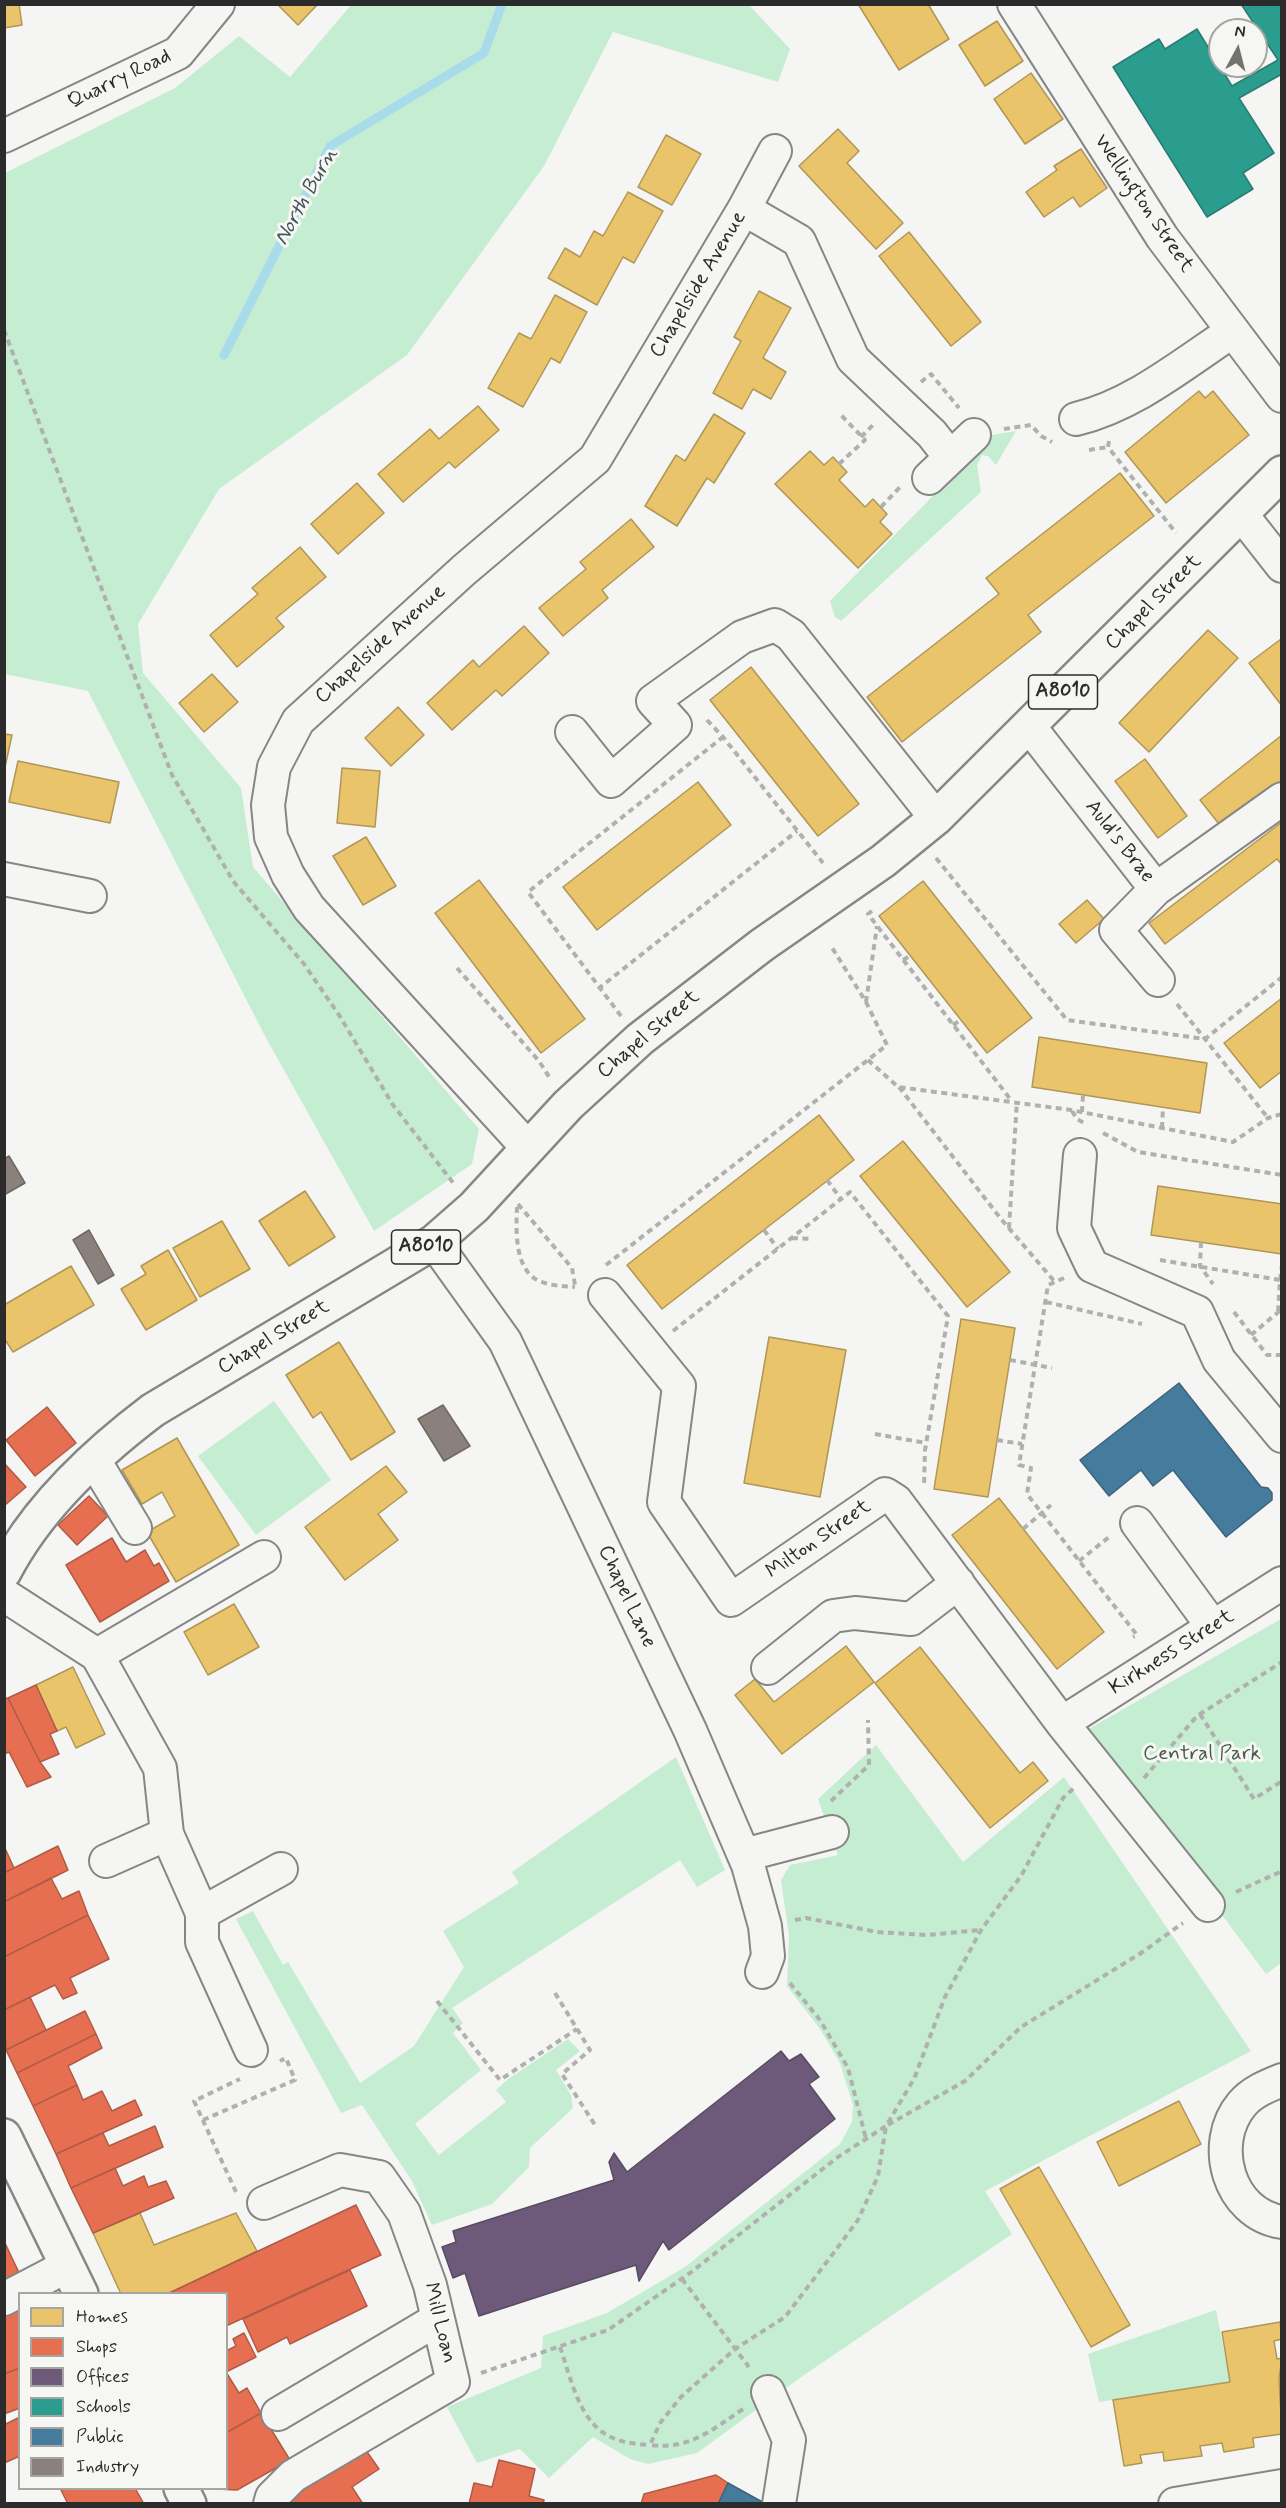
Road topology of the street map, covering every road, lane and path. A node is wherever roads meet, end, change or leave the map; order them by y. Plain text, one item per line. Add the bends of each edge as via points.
1 (218, 4) edge
2 (1014, 4) edge
3 (4, 136) edge
4 (775, 151) dead end
5 (744, 209) junction
6 (4, 330) edge
7 (1233, 332) junction
8 (1281, 396) edge
9 (841, 415) dead end
10 (1076, 419) dead end
11 (974, 435) joint
12 (1056, 444) dead end
13 (1085, 449) dead end
14 (839, 464) dead end
15 (1281, 473) edge
16 (1242, 515) junction
17 (1198, 559) junction
18 (1281, 566) edge
19 (675, 688) junction
20 (1029, 726) junction
21 (572, 732) dead end
22 (723, 737) junction
23 (1281, 799) edge
24 (936, 818) junction
25 (797, 831) junction
26 (929, 864) dead end
27 (4, 879) edge
28 (1156, 890) junction
29 (90, 896) dead end
30 (832, 896) junction
31 (876, 907) dead end
32 (877, 926) junction
33 (831, 946) dead end
34 (910, 956) dead end
35 (903, 960) junction
36 (457, 968) dead end
37 (1281, 977) edge
38 (1158, 980) joint
39 (598, 989) junction
40 (866, 1002) junction
41 (961, 1020) dead end
42 (953, 1025) junction
43 (640, 1039) junction
44 (1205, 1039) junction
45 (868, 1060) junction
46 (898, 1087) junction
47 (1083, 1095) dead end
48 (1011, 1100) junction
49 (1017, 1101) junction
50 (568, 1105) junction
51 (1163, 1107) dead end
52 (1071, 1110) junction
53 (1082, 1112) junction
54 (1281, 1114) edge
55 (1268, 1118) junction
56 (1087, 1124) dead end
57 (1162, 1128) junction
58 (1089, 1142) joint
59 (528, 1148) junction
60 (1281, 1175) edge
61 (827, 1180) dead end
62 (841, 1199) junction
63 (460, 1220) junction
64 (1009, 1228) junction
65 (764, 1230) dead end
66 (791, 1238) junction
67 (813, 1239) dead end
68 (434, 1242) junction
69 (1201, 1242) dead end
70 (778, 1249) junction
71 (1154, 1258) dead end
72 (1281, 1265) edge
73 (1092, 1266) junction
74 (1200, 1266) junction
75 (1280, 1280) junction
76 (1055, 1282) junction
77 (592, 1283) junction
78 (1219, 1292) dead end
79 (1046, 1302) junction
80 (1232, 1309) dead end
81 (1280, 1311) edge
82 (1145, 1325) dead end
83 (1251, 1335) junction
84 (650, 1350) junction
85 (1281, 1355) edge
86 (1010, 1360) dead end
87 (1035, 1365) junction
88 (1052, 1368) dead end
89 (875, 1434) dead end
90 (1281, 1436) edge
91 (997, 1440) dead end
92 (926, 1443) junction
93 (1022, 1444) junction
94 (94, 1460) junction
95 (924, 1489) dead end
96 (1050, 1505) dead end
97 (1041, 1513) junction
98 (1137, 1523) joint
99 (135, 1528) dead end
100 (1023, 1529) dead end
101 (264, 1557) dead end
102 (1079, 1561) junction
103 (4, 1572) edge
104 (958, 1583) junction
105 (1281, 1583) edge
106 (4, 1595) edge
107 (1213, 1627) junction
108 (1128, 1641) dead end
109 (98, 1655) junction
110 (1281, 1662) edge
111 (768, 1668) dead end
112 (1200, 1714) junction
113 (868, 1720) dead end
114 (1062, 1723) junction
115 (1097, 1767) junction
116 (1281, 1780) edge
117 (1124, 1801) junction
118 (828, 1833) joint
119 (167, 1834) junction
120 (744, 1855) junction
121 (106, 1861) dead end
122 (280, 1869) dead end
123 (1281, 1871) edge
124 (1208, 1905) junction
125 (202, 1913) junction
126 (981, 1930) junction
127 (765, 1951) junction
128 (555, 1993) dead end
129 (437, 2001) dead end
130 (577, 2029) junction
131 (251, 2050) joint
132 (286, 2058) dead end
133 (1281, 2080) edge
134 (203, 2120) junction
135 (886, 2126) junction
136 (597, 2128) dead end
137 (4, 2136) edge
138 (866, 2139) junction
139 (264, 2203) joint
140 (1281, 2222) edge
141 (682, 2279) junction
142 (74, 2280) edge
143 (30, 2292) edge
144 (438, 2319) junction
145 (560, 2347) junction
146 (735, 2349) junction
147 (453, 2382) junction
148 (768, 2392) junction
149 (278, 2414) dead end
150 (650, 2445) junction
151 (1281, 2486) edge
152 (182, 2490) edge
153 (189, 2504) edge
154 (270, 2504) edge
155 (779, 2504) edge
156 (1175, 2504) edge

1 - 3 street, Quarry Road via 178,53
2 - 7 street, Wellington Street via 1162,237
4 - 5 street, Chapelside Avenue
5 - 11 street via 799,241 853,359 932,434 940,468
5 - 59 street, Chapelside Avenue via 595,459 464,570 298,721 274,767 268,805 271,837 309,908
6 - 63 path via 172,775 233,881 304,964 393,1105 454,1184 439,1197
7 - 8 street, Wellington Street
7 - 10 street via 1130,398 1104,412
9 - 14 path via 864,440
11 - 12 path via 1031,425
13 - 17 path via 1108,447
15 - 16 main road, Chapel Street / A8010
16 - 17 main road, Chapel Street / A8010
16 - 18 street
17 - 20 main road, Chapel Street / A8010
19 - 21 street via 653,701 675,725 612,781
19 - 22 path
19 - 24 street via 742,637 775,625 791,635
20 - 24 main road, Chapel Street / A8010
20 - 28 street, Auld's Brae
22 - 25 path
22 - 39 path via 528,892
23 - 28 street
24 - 30 main road, Chapel Street / A8010
25 - 30 path via 827,866 818,871
25 - 39 path
26 - 44 path via 936,858 1066,1020
27 - 29 street
28 - 38 street, Auld's Brae via 1116,930
30 - 43 main road, Chapel Street / A8010
31 - 32 path via 868,914
32 - 35 path
32 - 40 path
33 - 40 path
34 - 35 path
35 - 42 path
36 - 50 path via 539,1061
37 - 44 path
38 - 44 path
39 - 43 path
40 - 45 path via 887,1045
41 - 42 path
42 - 48 path
43 - 50 main road, Chapel Street / A8010
44 - 55 path
45 - 46 path
45 - 77 path
46 - 48 path
46 - 64 path
47 - 53 path
48 - 49 path
49 - 52 path
49 - 64 path
50 - 59 main road, Chapel Street / A8010
51 - 57 path
52 - 53 path
52 - 56 path
53 - 57 path
54 - 55 path
55 - 57 path via 1233,1142
58 - 60 path
58 - 73 street via 1074,1228
59 - 63 main road, Chapel Street / A8010
61 - 62 path
62 - 66 path
62 - 92 path via 850,1192 948,1317
63 - 68 main road, Chapel Street / A8010
64 - 76 path
65 - 70 path
66 - 67 path
66 - 70 path
68 - 94 main road, Chapel Street / A8010 via 153,1410
68 - 120 street, Chapel Lane via 505,1341 690,1730
69 - 74 path
70 - 84 path
71 - 74 path
72 - 75 path
73 - 76 path
73 - 90 street via 1197,1312 1219,1360
74 - 75 path
74 - 78 path
75 - 81 path
76 - 79 path via 1048,1285
77 - 77 path via 572,1268 516,1202 520,1257 529,1275 542,1282
77 - 84 street, Milton Street
79 - 82 path
79 - 87 path
80 - 83 path
81 - 83 path
83 - 85 path via 1267,1355
84 - 104 street, Milton Street via 679,1386 663,1502 731,1600 885,1494 896,1501
86 - 87 path
87 - 88 path
87 - 93 path
89 - 92 path
91 - 93 path
92 - 95 path
93 - 97 path via 1018,1465 1031,1468 1027,1494
94 - 99 street
94 - 103 main road, Chapel Street / A8010 via 32,1527
96 - 97 path
97 - 100 path
97 - 102 path
98 - 102 path via 1113,1535
98 - 107 street
101 - 109 street
102 - 108 path via 1137,1635
104 - 111 street via 911,1619 855,1613 833,1616
104 - 114 street, Milton Street
105 - 107 street, Kirkness Street
106 - 109 street
107 - 114 street, Kirkness Street
109 - 119 street via 160,1768
110 - 112 path
112 - 116 path via 1254,1799
112 - 117 path
113 - 118 path via 869,1765 819,1813
114 - 115 street, Milton Street
115 - 117 street, Milton Street
115 - 126 path via 1063,1798 1021,1876
117 - 124 street, Milton Street
118 - 120 street
119 - 121 street
119 - 125 street
120 - 127 street, Chapel Lane
122 - 125 street
123 - 124 path
124 - 135 path via 1141,1953 1021,2027 964,2081
125 - 131 street via 202,1942
126 - 127 path via 927,1935 877,1932 806,1918
126 - 135 path via 945,1997 914,2079
127 - 138 path via 820,2019 848,2068
128 - 130 path
129 - 130 path via 500,2080
130 - 136 path via 590,2050 562,2073
131 - 134 path via 260,2070 194,2101
132 - 134 path via 295,2080
133 - 140 street via 1260,2089 1242,2104 1229,2125 1224,2149 1227,2173 1238,2194 1255,2211
134 - 139 path via 244,2211
135 - 138 path
135 - 146 path via 878,2176 858,2220 785,2317
137 - 142 main road
138 - 141 path
139 - 144 street, Mill Loan via 340,2170 380,2177 405,2213
141 - 145 path via 608,2330
141 - 146 path
142 - 143 street
144 - 147 street, Mill Loan
144 - 149 street
145 - 147 path
145 - 150 path via 585,2413 596,2427 613,2438
146 - 148 path
146 - 150 path via 681,2397 660,2423
147 - 154 street, Mill Loan via 293,2476
148 - 150 path via 693,2440 670,2447
148 - 155 street via 789,2440
151 - 156 street
152 - 153 main road

